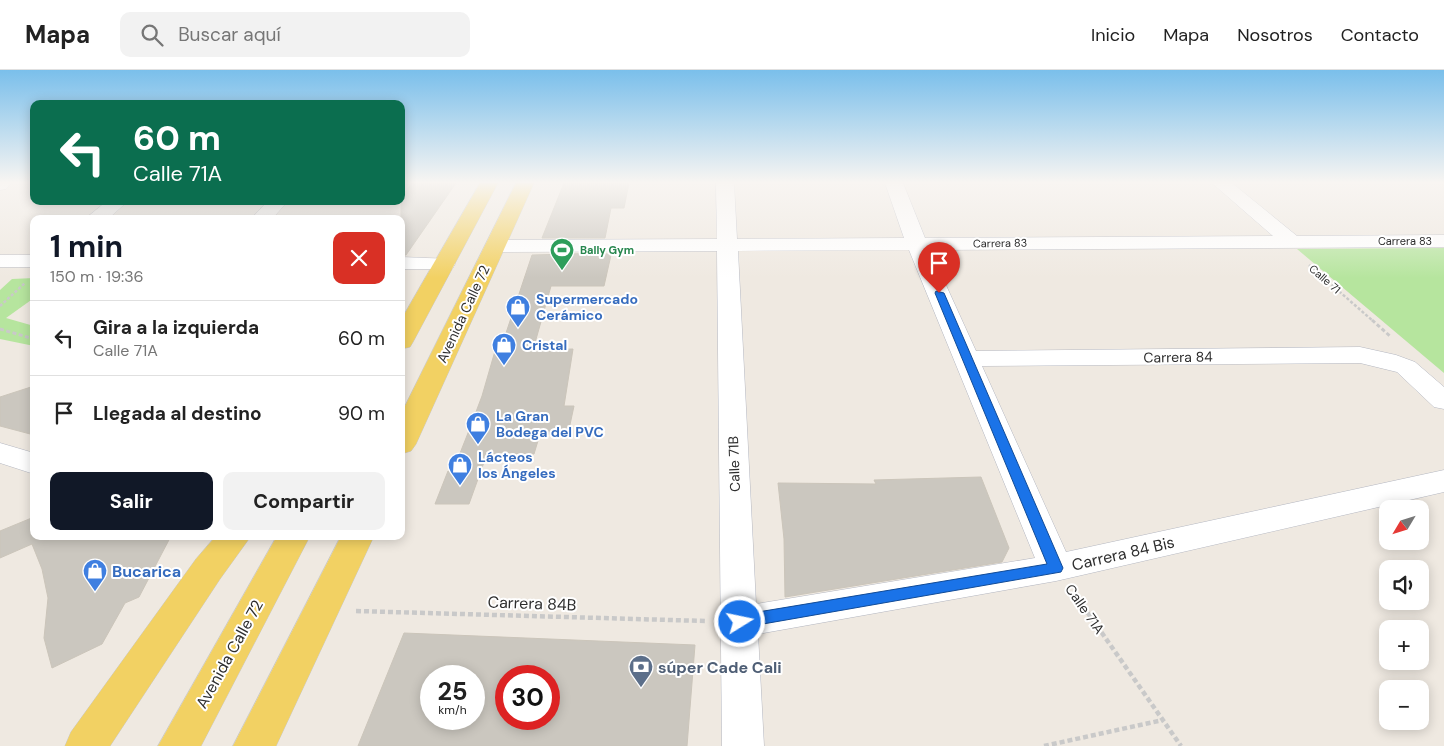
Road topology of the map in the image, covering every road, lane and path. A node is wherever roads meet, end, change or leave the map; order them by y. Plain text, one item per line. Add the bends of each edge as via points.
1 (471, 215) edge
2 (510, 215) edge
3 (726, 215) edge
4 (906, 215) edge
5 (1259, 215) edge
6 (1291, 241) junction
7 (1444, 241) edge
8 (726, 244) junction
9 (918, 244) junction
10 (495, 246) junction
11 (0, 261) edge
12 (30, 261) edge
13 (405, 263) edge
14 (444, 264) junction
15 (27, 281) dead end
16 (0, 306) edge
17 (0, 329) edge
18 (405, 335) edge
19 (30, 337) edge
20 (969, 359) junction
21 (1397, 364) junction
22 (1444, 401) edge
23 (405, 436) edge
24 (0, 453) edge
25 (30, 463) edge
26 (1444, 481) edge
27 (232, 540) edge
28 (292, 540) edge
29 (356, 540) edge
30 (1056, 568) junction
31 (323, 610) junction
32 (740, 622) junction
33 (1163, 720) junction
34 (86, 746) edge
35 (179, 746) edge
36 (254, 746) edge
37 (743, 746) edge
38 (1044, 746) edge
39 (1181, 746) edge

1 - 14 main road
2 - 10 main road, Avenida Calle 72
3 - 8 street, Calle 71B
4 - 9 street
5 - 6 street
6 - 7 street, Carrera 83
6 - 9 street, Carrera 83
6 - 21 path, Calle 71 via 1295,252 1421,363
8 - 9 street, Carrera 83
8 - 10 street, Carrera 83
8 - 32 street, Calle 71B
9 - 20 street
10 - 23 main road, Avenida Calle 72
11 - 12 street
13 - 14 street
14 - 18 main road
15 - 16 path
17 - 19 path
20 - 21 street, Carrera 84 via 1360,355
20 - 30 street
21 - 22 street
24 - 25 street
26 - 30 street, Carrera 84 Bis
27 - 34 main road via 208,569
28 - 35 main road, Avenida Calle 72
29 - 31 main road
30 - 32 street, Carrera 84 Bis
30 - 33 path, Calle 71A
31 - 32 path, Carrera 84B
31 - 36 main road
32 - 37 street, Calle 71B
33 - 38 path
33 - 39 path, Calle 71A

